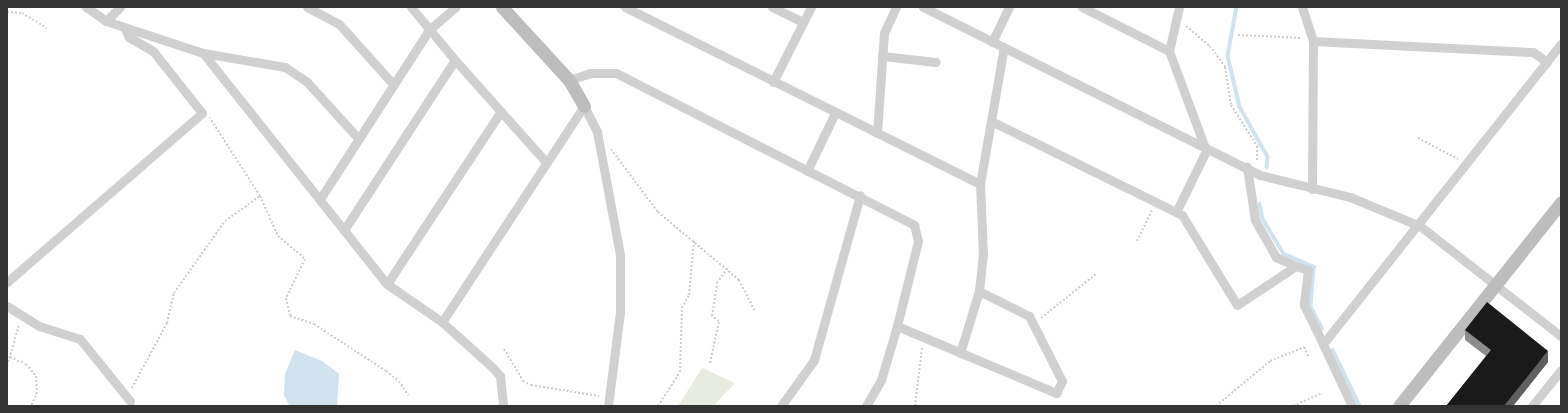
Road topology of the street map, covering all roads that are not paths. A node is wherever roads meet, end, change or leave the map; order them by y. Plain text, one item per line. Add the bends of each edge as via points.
1 (86, 7) edge
2 (120, 7) edge
3 (307, 7) edge
4 (411, 7) edge
5 (454, 7) edge
6 (502, 7) edge
7 (625, 7) edge
8 (772, 7) edge
9 (811, 7) edge
10 (896, 7) edge
11 (923, 7) edge
12 (1009, 7) edge
13 (1082, 7) edge
14 (1178, 7) edge
15 (1302, 7) edge
16 (106, 20) junction
17 (803, 22) junction
18 (124, 27) junction
19 (429, 30) junction
20 (1312, 38) junction
21 (992, 42) junction
22 (1561, 44) edge
23 (1004, 47) junction
24 (1169, 51) junction
25 (203, 53) junction
26 (882, 56) junction
27 (455, 60) junction
28 (936, 62) dead end
29 (1547, 62) junction
30 (569, 80) junction
31 (773, 82) junction
32 (394, 85) junction
33 (584, 106) junction
34 (501, 111) junction
35 (835, 113) junction
36 (991, 121) junction
37 (877, 134) junction
38 (358, 138) junction
39 (1206, 148) junction
40 (546, 162) junction
41 (1250, 169) junction
42 (808, 171) junction
43 (980, 184) junction
44 (1312, 189) junction
45 (860, 195) junction
46 (320, 199) junction
47 (1561, 202) edge
48 (1176, 212) junction
49 (1420, 226) junction
50 (344, 230) junction
51 (1296, 266) junction
52 (7, 282) edge
53 (387, 284) junction
54 (1495, 286) junction
55 (979, 290) junction
56 (7, 306) edge
57 (442, 322) junction
58 (897, 326) junction
59 (1561, 336) edge
60 (1323, 344) junction
61 (960, 353) junction
62 (1561, 370) edge
63 (128, 398) road end
64 (608, 402) edge
65 (503, 406) edge
66 (781, 406) edge
67 (866, 406) edge
68 (1352, 406) edge
69 (1399, 406) edge
70 (1532, 406) edge

1 - 16 street
2 - 16 street
3 - 32 street via 339,24
4 - 19 street
5 - 19 street
6 - 30 street
7 - 31 street
8 - 17 street
9 - 17 street
10 - 26 street via 884,33
11 - 21 street
12 - 21 street
13 - 24 street
14 - 24 street
15 - 20 street
16 - 18 street
17 - 31 street
18 - 25 street
18 - 52 street via 129,37 153,50 202,113
19 - 27 street
19 - 32 street
20 - 29 street via 1533,52
20 - 44 street
21 - 23 street
22 - 29 street
23 - 36 street
23 - 39 street
24 - 39 street
25 - 38 street via 260,61 297,73
25 - 46 street
26 - 28 street
26 - 37 street
27 - 34 street
27 - 50 street
29 - 49 street
30 - 33 street
30 - 42 street via 591,73 616,73
31 - 35 street
32 - 38 street
33 - 40 street
33 - 64 street via 600,146 621,276
34 - 40 street
34 - 53 street
35 - 37 street
35 - 42 street
36 - 43 street
36 - 48 street
37 - 43 street
38 - 46 street
39 - 41 street
39 - 48 street
40 - 57 street
41 - 44 street
41 - 51 street via 1255,220 1276,257
42 - 45 street
43 - 55 street via 983,255
44 - 49 street via 1350,197
45 - 58 street via 910,221 916,231 918,240
45 - 66 street via 814,360
46 - 50 street
47 - 54 street
48 - 51 street via 1182,215 1237,305
49 - 54 street
49 - 60 street
50 - 53 street
51 - 60 street via 1308,270 1304,305
53 - 57 street
54 - 59 street
54 - 69 street
55 - 61 street
55 - 61 street via 1029,316 1062,375 1056,393
56 - 63 street via 38,326 80,339
57 - 65 street via 500,376
58 - 61 street
58 - 67 street via 881,380
60 - 68 street
62 - 70 street

